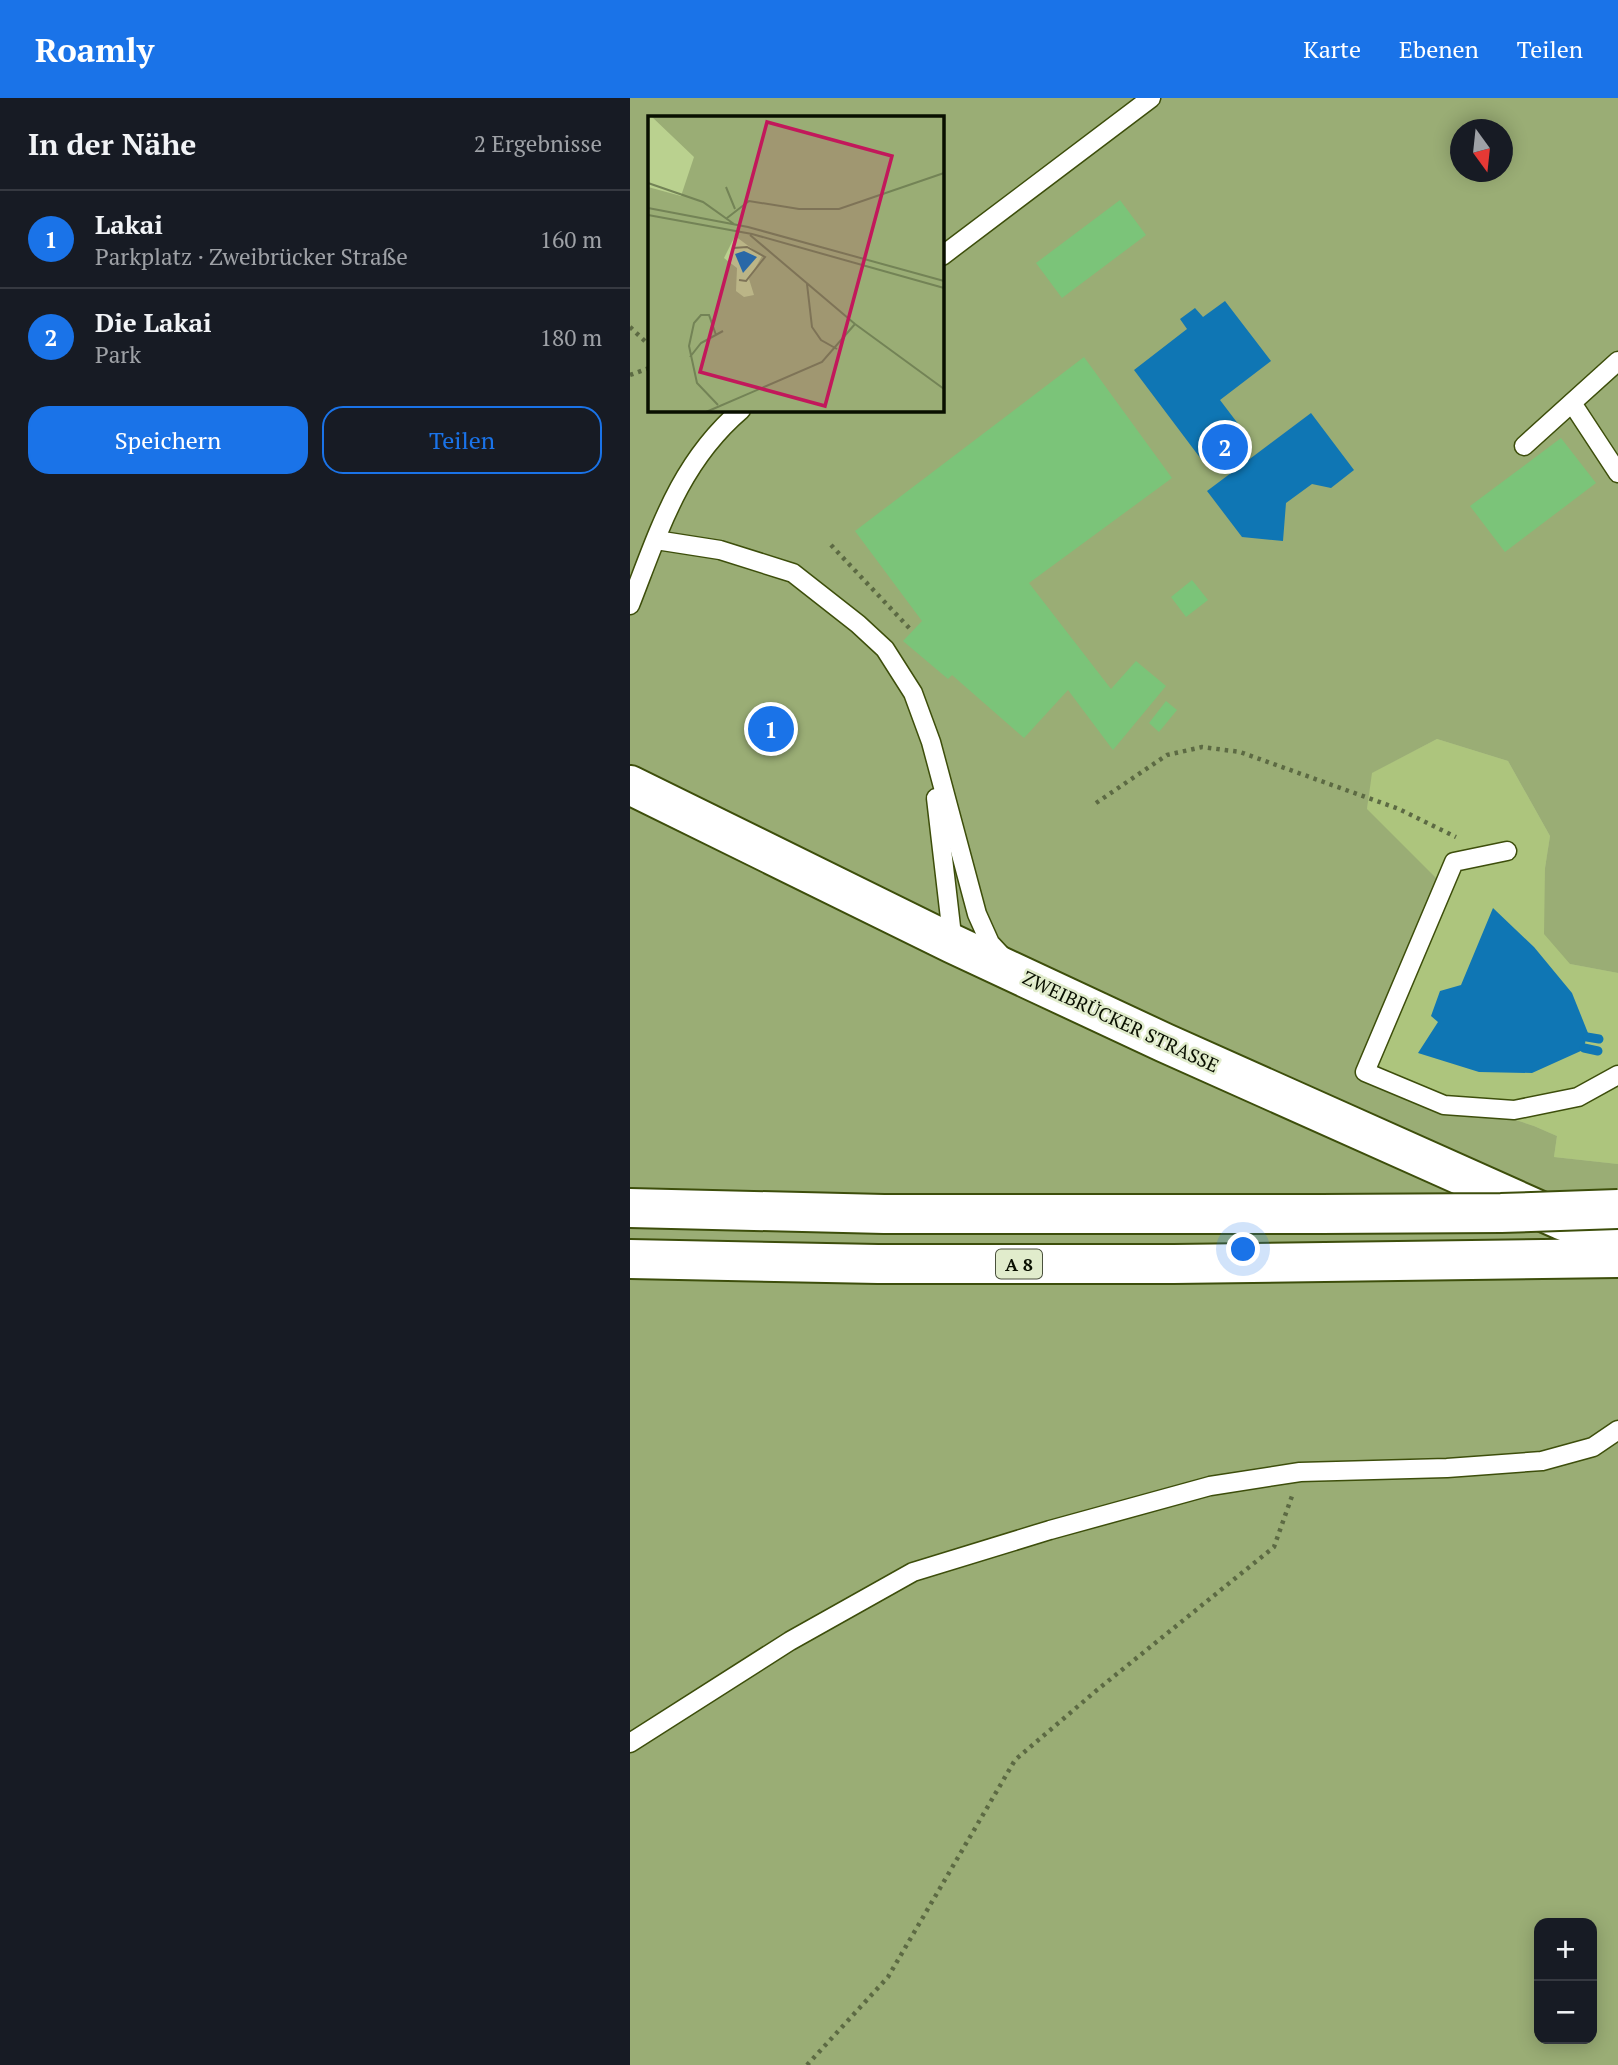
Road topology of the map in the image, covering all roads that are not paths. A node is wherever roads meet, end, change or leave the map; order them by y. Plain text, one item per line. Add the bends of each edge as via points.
1 (1151, 98) edge
2 (943, 255) edge
3 (1618, 361) edge
4 (1572, 403) junction
5 (740, 411) edge
6 (1524, 446) dead end
7 (1618, 473) edge
8 (656, 540) junction
9 (630, 605) edge
10 (931, 742) junction
11 (630, 785) edge
12 (1507, 851) dead end
13 (953, 944) junction
14 (1018, 973) junction
15 (1618, 1075) edge
16 (630, 1208) edge
17 (1618, 1209) edge
18 (1618, 1242) edge
19 (1618, 1258) edge
20 (630, 1259) edge
21 (1618, 1430) edge
22 (630, 1743) edge

1 - 2 lane
3 - 4 lane
4 - 6 lane
4 - 7 lane
5 - 8 lane via 694,460 673,496
8 - 9 lane
8 - 10 lane via 720,550 793,573 885,649 913,693
10 - 13 lane
10 - 14 lane via 977,914 990,943
11 - 13 main road, ZWEIBRÜCKER STRASSE
12 - 15 lane via 1454,862 1365,1072 1444,1105 1514,1110 1578,1097
13 - 14 main road, ZWEIBRÜCKER STRASSE
14 - 18 main road, ZWEIBRÜCKER STRASSE
16 - 17 main road, bridge via 884,1214
19 - 20 main road, A 8 via 877,1264
21 - 22 lane via 1593,1447 1542,1461 1300,1472 1210,1486 913,1572 790,1641

